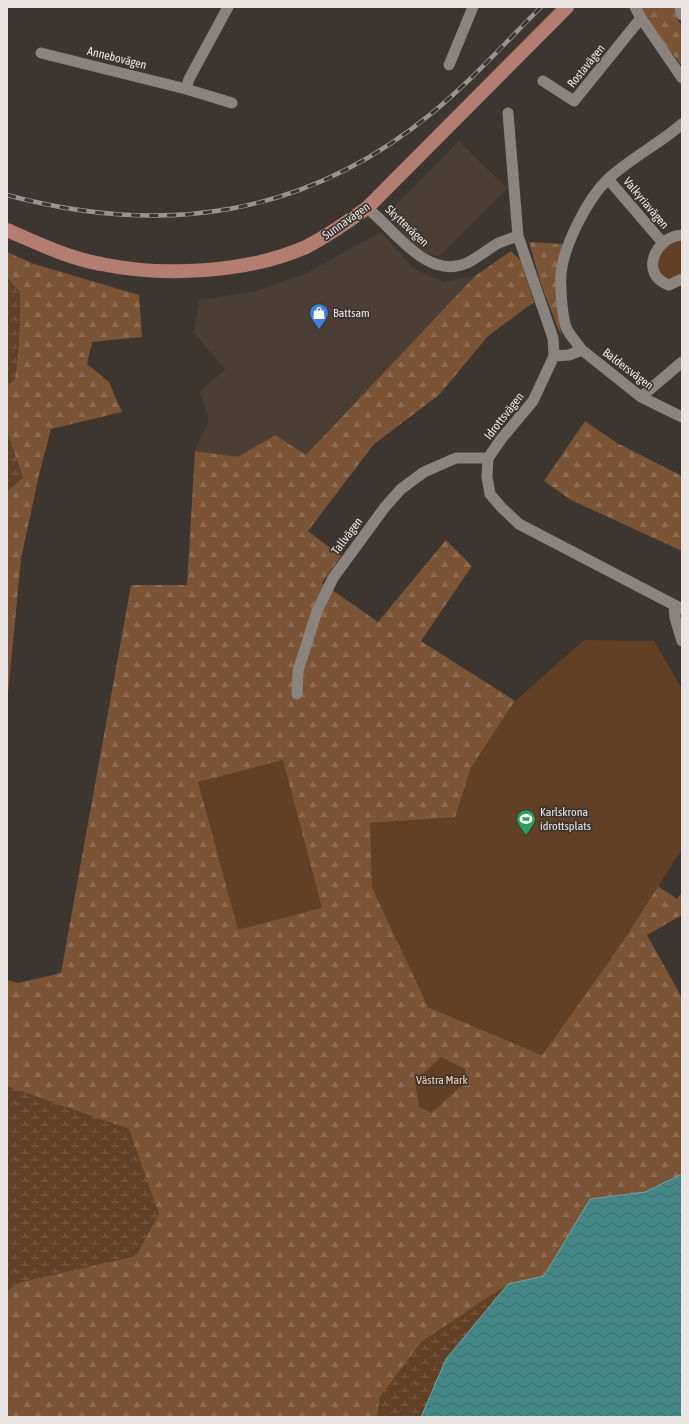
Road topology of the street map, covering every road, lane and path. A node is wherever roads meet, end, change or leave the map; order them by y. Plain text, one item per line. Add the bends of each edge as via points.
1 (228, 7) edge
2 (473, 7) edge
3 (567, 7) edge
4 (635, 7) edge
5 (680, 7) edge
6 (682, 15) edge
7 (640, 18) junction
8 (41, 53) dead end
9 (449, 65) dead end
10 (682, 78) edge
11 (544, 81) dead end
12 (186, 89) junction
13 (232, 103) dead end
14 (508, 113) dead end
15 (682, 124) edge
16 (608, 179) junction
17 (367, 208) junction
18 (7, 230) edge
19 (682, 235) edge
20 (518, 236) junction
21 (663, 243) junction
22 (682, 279) edge
23 (582, 350) junction
24 (554, 356) junction
25 (682, 362) edge
26 (641, 397) junction
27 (682, 417) edge
28 (488, 458) junction
29 (678, 607) edge
30 (682, 641) edge
31 (297, 694) dead end

1 - 12 street
2 - 9 street
3 - 17 main road, Sunnavägen
4 - 7 street
5 - 6 street
7 - 10 street
7 - 11 street, Rostavägen via 574,102
8 - 12 street, Annebovägen
12 - 13 street, Annebovägen
14 - 20 street, Idrottsvägen
15 - 16 street, Baldersvägen
16 - 21 street, Valkyriavägen
16 - 23 street, Baldersvägen via 596,191 588,205 566,250 561,273 567,328
17 - 18 main road, Sunnavägen via 336,231 305,247 248,264 201,270 163,272 100,264 66,255
17 - 20 street, Skyttevägen via 405,245 428,262 441,266 454,267 467,263 497,244
19 - 21 street, Valkyriavägen
20 - 24 street, Idrottsvägen via 553,338
21 - 22 street, Valkyriavägen via 651,261 653,268 662,283 669,285
23 - 24 street via 569,355
23 - 26 street, Baldersvägen
24 - 28 street, Idrottsvägen via 533,402
25 - 26 street
26 - 27 street, Baldersvägen
28 - 29 street, Idrottsvägen via 487,477 490,494 519,524
28 - 31 street, Tallvägen via 456,458 424,472 401,489 385,507 333,578 317,611 298,671
29 - 30 street via 675,618

